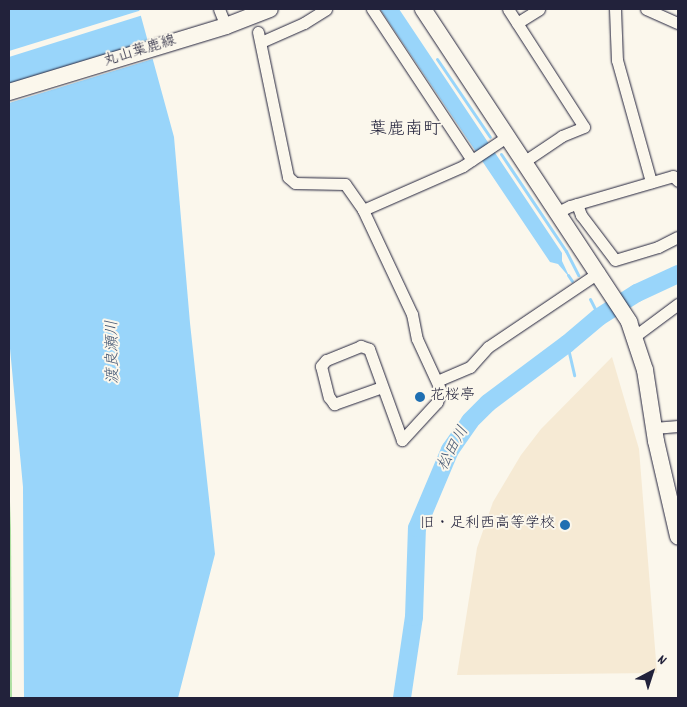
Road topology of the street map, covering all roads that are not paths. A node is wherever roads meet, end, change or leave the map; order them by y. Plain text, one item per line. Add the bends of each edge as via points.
1 (218, 9) edge
2 (270, 9) edge
3 (326, 9) edge
4 (372, 9) edge
5 (423, 9) edge
6 (508, 9) edge
7 (539, 9) edge
8 (615, 9) edge
9 (646, 9) edge
10 (678, 22) edge
11 (517, 23) junction
12 (220, 27) junction
13 (9, 92) edge
14 (508, 136) junction
15 (475, 158) junction
16 (525, 161) junction
17 (678, 181) edge
18 (651, 182) junction
19 (578, 204) junction
20 (363, 210) junction
21 (558, 212) junction
22 (678, 237) edge
23 (604, 279) junction
24 (678, 304) edge
25 (634, 334) junction
26 (438, 381) junction
27 (382, 387) junction
28 (678, 426) edge
29 (654, 428) junction
30 (678, 536) edge

1 - 12 street
2 - 12 street, 丸山葉鹿線
3 - 20 street via 304,23 259,37 288,177 295,183 345,184
4 - 15 street
5 - 14 street
6 - 11 street
7 - 11 street
8 - 18 street via 617,60
9 - 10 street
11 - 16 street via 584,126 562,136
12 - 13 street, 丸山葉鹿線
14 - 15 street
14 - 16 street
15 - 20 street
16 - 21 street
17 - 18 street via 673,176
18 - 19 street
19 - 21 street
19 - 22 street via 581,215 615,260 658,248
20 - 26 street via 412,314 416,339
21 - 23 street
23 - 25 street
23 - 26 street via 488,347 470,367
24 - 25 street
25 - 29 street via 650,395
26 - 27 street via 441,391 437,402 402,440
27 - 27 street via 369,349 361,346 326,360 321,366 334,404
28 - 29 street
29 - 30 street

